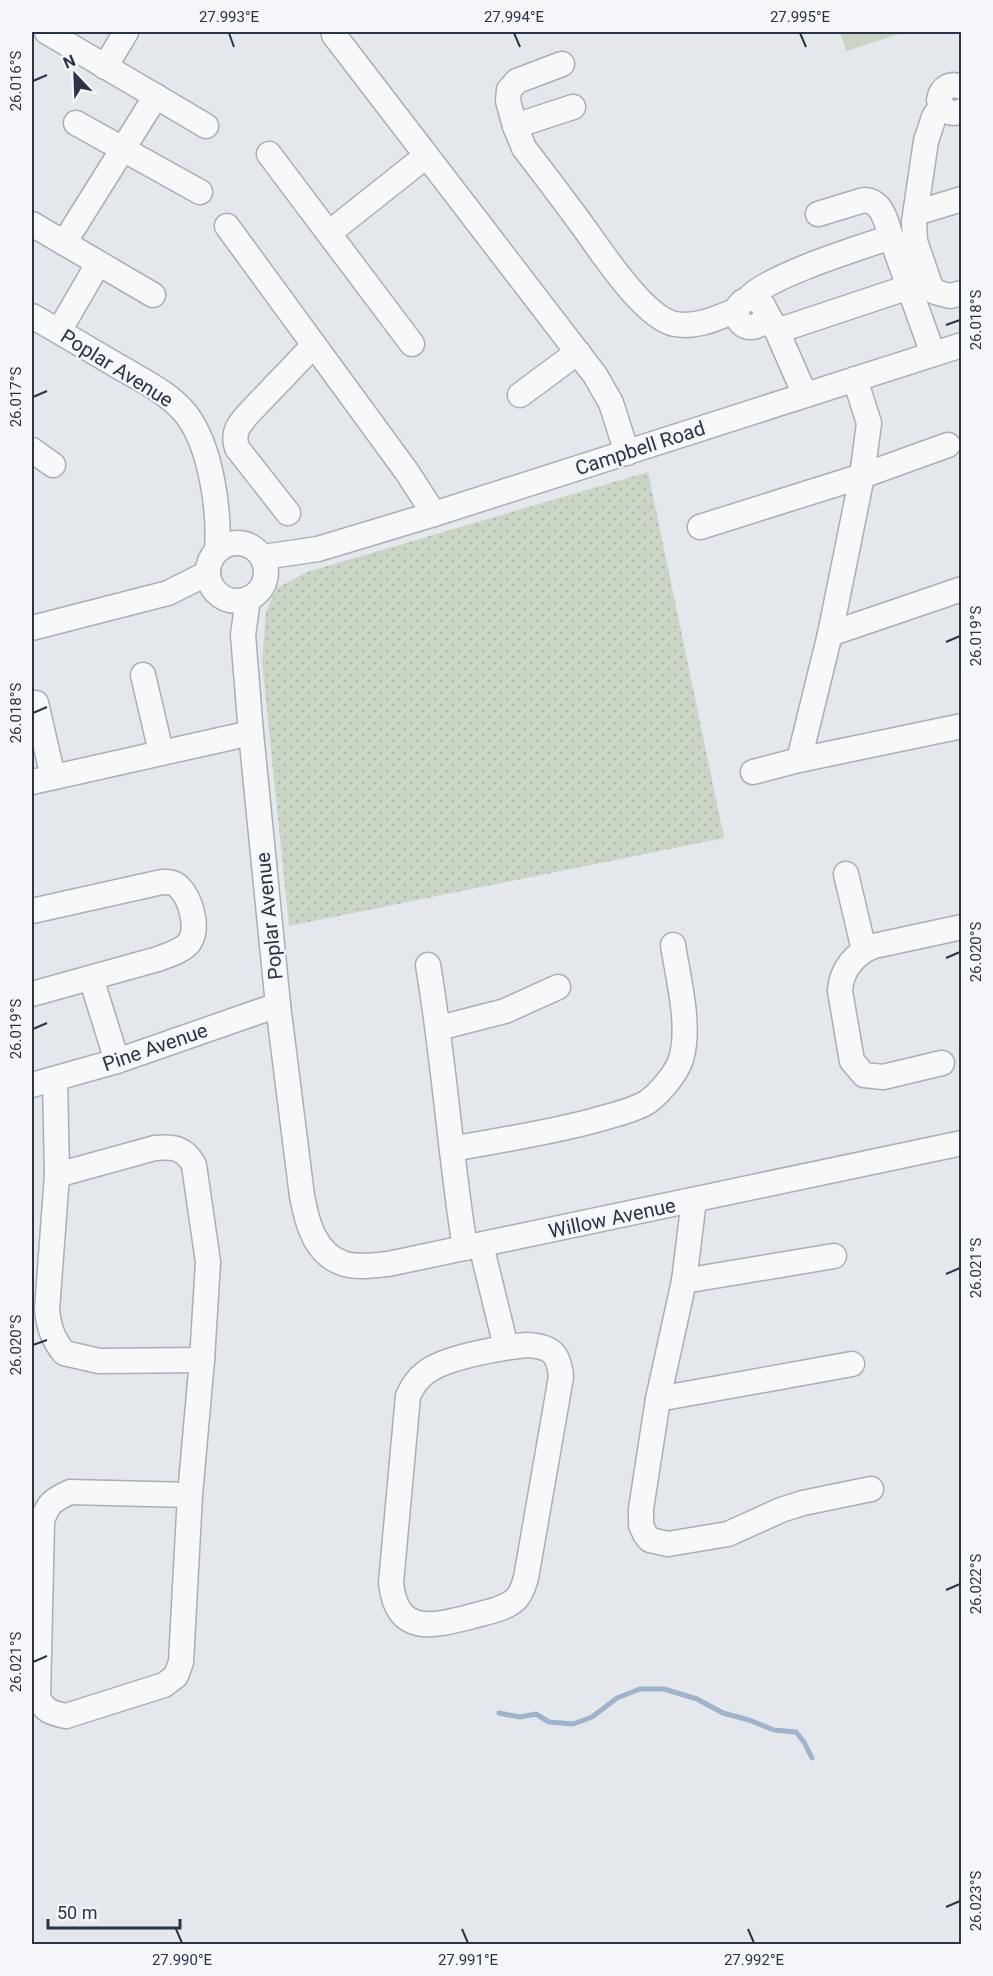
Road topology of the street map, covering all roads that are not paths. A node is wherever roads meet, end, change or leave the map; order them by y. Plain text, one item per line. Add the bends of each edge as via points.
1 (47, 32) edge
2 (126, 32) edge
3 (334, 35) dead end
4 (562, 64) dead end
5 (105, 67) junction
6 (962, 87) edge
7 (156, 96) junction
8 (573, 107) dead end
9 (951, 108) edge
10 (76, 123) dead end
11 (206, 126) dead end
12 (515, 126) junction
13 (123, 148) junction
14 (268, 154) dead end
15 (426, 156) junction
16 (200, 192) dead end
17 (962, 199) edge
18 (916, 213) junction
19 (818, 214) dead end
20 (32, 224) edge
21 (227, 226) dead end
22 (329, 233) junction
23 (891, 237) junction
24 (64, 243) junction
25 (98, 264) junction
26 (909, 287) junction
27 (962, 293) edge
28 (153, 295) dead end
29 (749, 314) junction
30 (32, 316) edge
31 (58, 331) junction
32 (777, 331) junction
33 (412, 344) dead end
34 (314, 345) junction
35 (962, 345) edge
36 (578, 352) junction
37 (933, 354) junction
38 (855, 379) junction
39 (520, 395) dead end
40 (797, 398) junction
41 (948, 445) dead end
42 (32, 450) edge
43 (627, 453) junction
44 (53, 465) dead end
45 (862, 476) junction
46 (288, 513) dead end
47 (434, 514) junction
48 (700, 527) dead end
49 (265, 565) junction
50 (226, 576) junction
51 (962, 589) edge
52 (32, 628) edge
53 (830, 634) junction
54 (143, 675) dead end
55 (36, 703) dead end
56 (962, 726) edge
57 (251, 733) junction
58 (161, 752) junction
59 (799, 760) junction
60 (753, 772) dead end
61 (42, 780) edge
62 (846, 873) dead end
63 (32, 911) edge
64 (962, 927) edge
65 (673, 945) dead end
66 (864, 950) junction
67 (428, 965) dead end
68 (91, 978) junction
69 (558, 987) dead end
70 (32, 994) edge
71 (278, 1005) junction
72 (439, 1028) junction
73 (117, 1061) junction
74 (942, 1063) dead end
75 (55, 1079) junction
76 (32, 1085) edge
77 (962, 1143) edge
78 (452, 1149) junction
79 (57, 1175) junction
80 (302, 1196) joint
81 (694, 1200) junction
82 (473, 1247) junction
83 (834, 1256) dead end
84 (684, 1281) junction
85 (506, 1347) junction
86 (202, 1360) junction
87 (852, 1364) dead end
88 (658, 1399) junction
89 (871, 1489) dead end
90 (190, 1495) junction

1 - 5 street
2 - 5 street
3 - 15 street
4 - 12 street via 512,86 508,101
5 - 7 street
6 - 9 street via 953,84 940,95
7 - 11 street
7 - 13 street
8 - 12 street
9 - 18 street via 932,123 926,141
10 - 13 street
12 - 29 street via 524,148 622,279 652,311 672,324 690,325
13 - 16 street
13 - 24 street
14 - 22 street
15 - 22 street
15 - 36 street
17 - 18 street
18 - 27 street via 915,241 930,285 943,296
19 - 23 street via 871,200 882,211
20 - 24 street
21 - 34 street
22 - 33 street
23 - 26 street
23 - 29 street via 756,290
24 - 25 street
25 - 28 street
25 - 31 street
26 - 32 street
26 - 37 street
29 - 32 street
29 - 40 street
30 - 31 street, Poplar Avenue
31 - 50 street, Poplar Avenue via 162,393 184,412 198,432 217,498
32 - 40 street
34 - 46 street via 236,431 237,448
34 - 47 street
35 - 37 street, Campbell Road
36 - 39 street
36 - 43 street via 611,403
37 - 38 street, Campbell Road
38 - 40 street, Campbell Road
38 - 45 street via 869,423
40 - 43 street, Campbell Road
41 - 45 street
42 - 44 street
43 - 47 street, Campbell Road
45 - 48 street
45 - 53 street
47 - 49 street, Campbell Road
49 - 50 street via 253,547
49 - 50 street via 256,594
50 - 52 street
50 - 57 street, Poplar Avenue via 243,635
51 - 53 street
53 - 59 street
54 - 58 street
55 - 61 street
56 - 59 street
57 - 58 street
57 - 71 street, Poplar Avenue
58 - 61 street
59 - 60 street
62 - 66 street
63 - 68 street via 162,882 180,888 194,923 187,945 158,959
64 - 66 street
65 - 78 street via 684,1045 681,1060 646,1103 578,1125
66 - 74 street via 845,969 841,984 855,1067 864,1076 883,1077
67 - 72 street
68 - 70 street
68 - 73 street
69 - 72 street via 505,1011
71 - 73 street, Pine Avenue
71 - 80 street, Poplar Avenue
72 - 78 street
73 - 75 street, Pine Avenue
75 - 76 street, Pine Avenue
75 - 79 street
77 - 81 street, Willow Avenue
78 - 82 street via 457,1196
79 - 86 street via 47,1310 54,1340 64,1353 99,1361
79 - 86 street via 162,1147 178,1148 190,1158 208,1262
80 - 82 street, Willow Avenue via 306,1221 315,1239 327,1253 346,1264 388,1264
81 - 82 street, Willow Avenue
81 - 84 street
82 - 85 street
83 - 84 street
84 - 88 street
85 - 85 street via 538,1346 549,1350 560,1364 561,1377 526,1578 517,1598 496,1610 440,1625 413,1622 398,1607 391,1583 408,1396 418,1379 437,1366
86 - 90 street
87 - 88 street
88 - 89 street via 640,1509 641,1525 650,1540 668,1544 728,1534 803,1503
90 - 90 street via 70,1492 47,1507 42,1521 38,1698 43,1708 66,1716 164,1685 176,1676 181,1662

